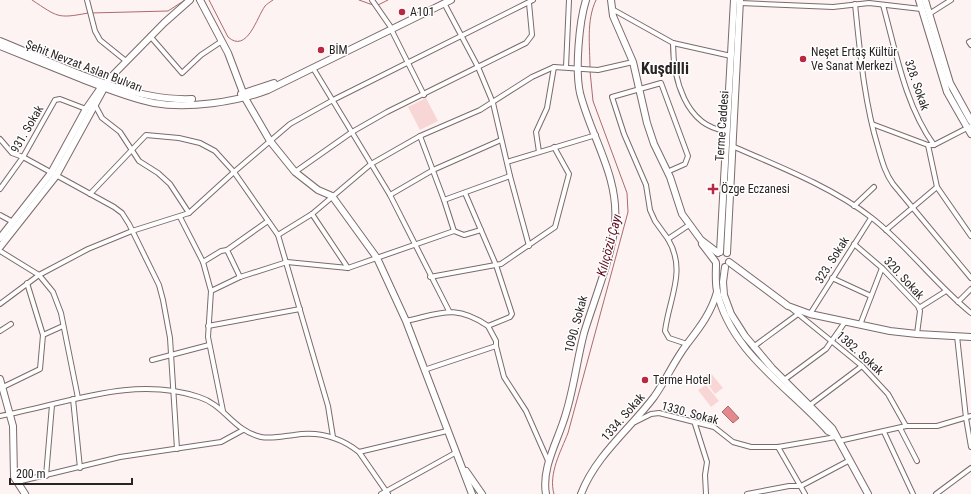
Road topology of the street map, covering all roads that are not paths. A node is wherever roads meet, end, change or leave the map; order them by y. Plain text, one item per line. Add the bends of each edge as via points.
1 (87, 0) edge
2 (190, 0) edge
3 (200, 0) edge
4 (372, 0) edge
5 (452, 0) edge
6 (569, 0) edge
7 (586, 0) edge
8 (611, 0) edge
9 (734, 0) edge
10 (919, 0) edge
11 (925, 0) edge
12 (951, 0) edge
13 (530, 1) edge
14 (443, 2) edge
15 (740, 2) edge
16 (855, 4) junction
17 (883, 5) junction
18 (612, 9) junction
19 (921, 9) junction
20 (929, 14) junction
21 (390, 27) junction
22 (150, 36) junction
23 (462, 36) junction
24 (222, 40) junction
25 (0, 41) edge
26 (971, 41) edge
27 (673, 43) junction
28 (971, 45) edge
29 (0, 46) edge
30 (731, 56) junction
31 (126, 61) junction
32 (407, 62) junction
33 (633, 62) junction
34 (478, 67) junction
35 (554, 67) junction
36 (566, 67) junction
37 (313, 68) junction
38 (578, 68) junction
39 (105, 84) junction
40 (639, 88) junction
41 (424, 94) junction
42 (244, 96) junction
43 (332, 100) junction
44 (493, 102) junction
45 (95, 105) junction
46 (86, 109) junction
47 (971, 121) edge
48 (872, 124) junction
49 (726, 130) junction
50 (970, 130) edge
51 (352, 132) junction
52 (596, 135) junction
53 (420, 136) junction
54 (0, 139) edge
55 (501, 140) junction
56 (270, 141) junction
57 (928, 145) junction
58 (934, 145) junction
59 (732, 146) junction
60 (554, 147) junction
61 (132, 150) junction
62 (539, 152) junction
63 (23, 157) junction
64 (507, 162) junction
65 (371, 164) junction
66 (433, 170) junction
67 (234, 172) junction
68 (295, 172) junction
69 (667, 172) junction
70 (54, 174) junction
71 (510, 176) junction
72 (874, 187) dead end
73 (937, 187) junction
74 (0, 189) edge
75 (465, 193) junction
76 (90, 194) junction
77 (390, 195) junction
78 (332, 196) junction
79 (444, 200) junction
80 (854, 206) junction
81 (911, 207) junction
82 (189, 213) junction
83 (312, 214) junction
84 (0, 215) edge
85 (180, 217) junction
86 (871, 218) junction
87 (268, 221) junction
88 (13, 222) junction
89 (689, 225) junction
90 (481, 230) junction
91 (886, 230) junction
92 (132, 231) junction
93 (454, 231) junction
94 (278, 235) junction
95 (971, 236) edge
96 (0, 238) edge
97 (668, 239) junction
98 (700, 240) junction
99 (415, 244) junction
100 (854, 244) junction
101 (529, 246) junction
102 (0, 247) edge
103 (227, 250) junction
104 (0, 251) edge
105 (722, 253) junction
106 (377, 258) junction
107 (203, 262) junction
108 (287, 262) junction
109 (715, 262) junction
110 (730, 262) junction
111 (496, 266) junction
112 (725, 267) junction
113 (348, 268) junction
114 (882, 268) junction
115 (39, 275) junction
116 (240, 277) junction
117 (430, 277) junction
118 (832, 278) junction
119 (971, 278) edge
120 (27, 283) junction
121 (971, 289) edge
122 (211, 291) junction
123 (946, 291) junction
124 (717, 292) junction
125 (871, 296) junction
126 (958, 302) junction
127 (0, 304) edge
128 (788, 306) junction
129 (919, 308) junction
130 (300, 310) junction
131 (449, 311) junction
132 (971, 313) edge
133 (798, 314) junction
134 (810, 314) junction
135 (406, 321) junction
136 (845, 322) junction
137 (11, 324) dead end
138 (860, 325) junction
139 (63, 326) junction
140 (208, 326) junction
141 (488, 326) junction
142 (0, 331) edge
143 (917, 334) junction
144 (42, 335) junction
145 (957, 336) junction
146 (971, 337) edge
147 (832, 342) junction
148 (209, 344) junction
149 (687, 344) junction
150 (496, 346) junction
151 (753, 348) junction
152 (170, 356) junction
153 (152, 360) dead end
154 (862, 366) junction
155 (423, 370) junction
156 (0, 379) edge
157 (784, 380) junction
158 (3, 387) junction
159 (174, 390) junction
160 (76, 398) junction
161 (52, 405) junction
162 (810, 405) junction
163 (223, 411) junction
164 (11, 414) junction
165 (0, 416) edge
166 (971, 416) edge
167 (966, 418) junction
168 (631, 423) junction
169 (695, 424) junction
170 (906, 426) junction
171 (900, 428) junction
172 (243, 430) junction
173 (447, 431) junction
174 (884, 432) junction
175 (332, 437) junction
176 (836, 437) junction
177 (778, 447) junction
178 (971, 447) edge
179 (177, 449) junction
180 (359, 452) junction
181 (455, 453) junction
182 (850, 460) junction
183 (917, 461) dead end
184 (460, 463) junction
185 (548, 463) junction
186 (80, 468) junction
187 (971, 468) edge
188 (46, 476) junction
189 (16, 482) junction
190 (801, 486) junction
191 (387, 492) edge
192 (866, 493) edge
193 (25, 494) edge
194 (381, 494) edge
195 (472, 494) edge
196 (482, 494) edge
197 (546, 494) edge
198 (580, 494) edge
199 (706, 494) edge
200 (747, 494) edge
201 (805, 494) edge
202 (913, 494) edge
203 (936, 494) edge

1 - 31 street via 100,40
2 - 22 street
3 - 24 street
4 - 21 street
5 - 14 street, Şehit Nevzat Aslan Bulvarı
6 - 36 street
7 - 38 street, 1090. Sokak via 581,23
8 - 18 street
9 - 30 street, Terme Caddesi
10 - 19 street
11 - 20 street
12 - 20 street
13 - 23 street
13 - 34 street via 532,31 529,40
14 - 21 street, Şehit Nevzat Aslan Bulvarı
14 - 23 street
15 - 16 street via 833,7
15 - 59 street, Terme Caddesi
16 - 17 street
16 - 48 street via 866,96
17 - 19 street
17 - 58 street, 328. Sokak via 914,111
18 - 27 street
18 - 33 street
19 - 50 street via 947,92
20 - 47 street via 950,83
21 - 32 street
21 - 37 street, Şehit Nevzat Aslan Bulvarı
21 - 42 street, Şehit Nevzat Aslan Bulvarı
22 - 24 street via 182,73
22 - 31 street
23 - 32 street
23 - 34 street
24 - 42 street
25 - 39 street, Şehit Nevzat Aslan Bulvarı
26 - 28 street
27 - 30 street
27 - 49 street via 675,73 688,103 695,114 710,127
29 - 39 street, Şehit Nevzat Aslan Bulvarı
30 - 49 street, Terme Caddesi
31 - 39 street
32 - 41 street
32 - 43 street
33 - 38 street via 598,70
33 - 40 street
34 - 41 street
34 - 44 street
35 - 36 street
35 - 44 street via 522,82
35 - 62 street via 547,108 536,132
36 - 38 street
37 - 42 street, Şehit Nevzat Aslan Bulvarı via 268,90
37 - 43 street
38 - 52 street, 1090. Sokak via 580,93
39 - 42 street, Şehit Nevzat Aslan Bulvarı via 162,99
39 - 45 street
39 - 46 street
40 - 69 street via 647,124
40 - 69 street via 661,83 688,156 685,164
40 - 97 street via 612,97 624,134 646,185 650,210
41 - 51 street
42 - 56 street
43 - 51 street
43 - 56 street via 290,124
44 - 53 street
44 - 55 street
45 - 61 street via 102,118 120,132
45 - 70 street
46 - 63 street, 931. Sokak via 58,99 54,101
46 - 70 street
48 - 57 street
48 - 81 street via 886,174
49 - 105 street, Terme Caddesi
50 - 58 street
51 - 65 street
51 - 68 street
52 - 60 street
52 - 185 street, 1090. Sokak via 614,189 614,230 582,342 566,412
53 - 65 street
53 - 66 street
54 - 63 street via 12,153
55 - 64 street
55 - 66 street
56 - 67 street
56 - 68 street
57 - 58 street
57 - 73 street
59 - 80 street via 796,175
59 - 105 street, Terme Caddesi
60 - 62 street
60 - 101 street via 569,174 557,223 553,229
61 - 67 street via 146,135 179,138 215,150
61 - 76 street
61 - 82 street via 144,166 158,173 170,184
62 - 64 street
63 - 70 street
63 - 74 street, 931. Sokak
64 - 71 street
65 - 77 street
65 - 78 street
66 - 77 street
66 - 79 street
67 - 82 street
67 - 87 street
68 - 78 street via 318,190
69 - 89 street via 682,214
70 - 76 street
70 - 88 street
70 - 102 street
71 - 75 street
71 - 101 street
72 - 80 street
73 - 81 street
73 - 95 street
75 - 79 street
75 - 90 street
76 - 92 street via 118,210 127,219
77 - 99 street
78 - 83 street
78 - 106 street
79 - 93 street
80 - 86 street
81 - 91 street
81 - 119 street
82 - 85 street
83 - 94 street
83 - 113 street
84 - 88 street
85 - 92 street
85 - 107 street
86 - 91 street
86 - 100 street, 323. Sokak
87 - 94 street
87 - 103 street
88 - 96 street
89 - 97 street
89 - 98 street
90 - 93 street via 464,235
90 - 111 street
91 - 123 street
92 - 115 street via 88,249
92 - 152 street via 159,285 169,326
93 - 99 street
94 - 108 street
97 - 149 street via 676,256 676,276 666,334 669,338
98 - 105 street
98 - 109 street
99 - 106 street
99 - 117 street
100 - 114 street, 320. Sokak
100 - 118 street, 323. Sokak
101 - 111 street
103 - 107 street
103 - 116 street
104 - 115 street
105 - 109 street
105 - 110 street
106 - 113 street
106 - 135 street
107 - 122 street
108 - 113 street
108 - 116 street
108 - 130 street
109 - 112 street
109 - 124 street
110 - 112 street
110 - 128 street
111 - 117 street
111 - 141 street via 512,314
112 - 151 street via 723,290 726,302
114 - 125 street
114 - 129 street, 320. Sokak
115 - 120 street
115 - 139 street via 53,292
116 - 122 street
117 - 131 street
118 - 125 street
118 - 134 street, 323. Sokak
120 - 127 street
120 - 144 street
121 - 126 street
122 - 140 street
123 - 126 street
123 - 129 street
124 - 149 street, 1334. Sokak via 705,320
124 - 176 street via 730,323 752,355
125 - 138 street
126 - 132 street
128 - 133 street, 1382. Sokak
128 - 134 street
129 - 143 street, 320. Sokak
130 - 140 street
130 - 175 street via 328,406
131 - 135 street
131 - 141 street via 471,315
133 - 147 street, 1382. Sokak
133 - 151 street
134 - 136 street
135 - 155 street
136 - 138 street
136 - 147 street
137 - 142 street
138 - 143 street
139 - 144 street
139 - 160 street
140 - 148 street
141 - 150 street
143 - 145 street
144 - 158 street via 40,369
145 - 146 street
145 - 167 street
147 - 154 street, 1382. Sokak
147 - 157 street via 817,357
148 - 152 street
148 - 163 street
149 - 168 street, 1334. Sokak via 656,395
150 - 155 street
150 - 185 street via 504,377 526,411
151 - 157 street
152 - 153 street
152 - 159 street
154 - 162 street
154 - 170 street, 1382. Sokak via 888,394
155 - 173 street
156 - 158 street
157 - 162 street
158 - 164 street
159 - 160 street via 106,392
159 - 163 street via 202,398
159 - 179 street
160 - 161 street
160 - 186 street
161 - 164 street
161 - 188 street
162 - 176 street via 832,428
163 - 172 street
164 - 165 street
164 - 189 street via 14,435 13,473
166 - 167 street, 1330. Sokak
167 - 170 street, 1330. Sokak via 937,426
167 - 178 street
168 - 169 street, 1330. Sokak via 656,413
168 - 198 street, 1334. Sokak via 592,470
169 - 177 street, 1330. Sokak via 714,427 741,445
169 - 199 street via 707,462
170 - 171 street, 1330. Sokak
171 - 174 street, 1330. Sokak
171 - 183 street
172 - 175 street via 263,437 309,434
172 - 179 street via 221,442
173 - 180 street
173 - 181 street
174 - 176 street, 1330. Sokak
174 - 202 street
175 - 180 street via 346,441
176 - 177 street, 1330. Sokak
176 - 182 street
177 - 190 street
179 - 186 street via 120,457
180 - 191 street
181 - 184 street
181 - 191 street
182 - 190 street
182 - 192 street
184 - 195 street
184 - 196 street
185 - 197 street, 1090. Sokak
186 - 188 street
187 - 203 street
188 - 189 street
189 - 193 street
190 - 200 street
190 - 201 street
191 - 194 street

